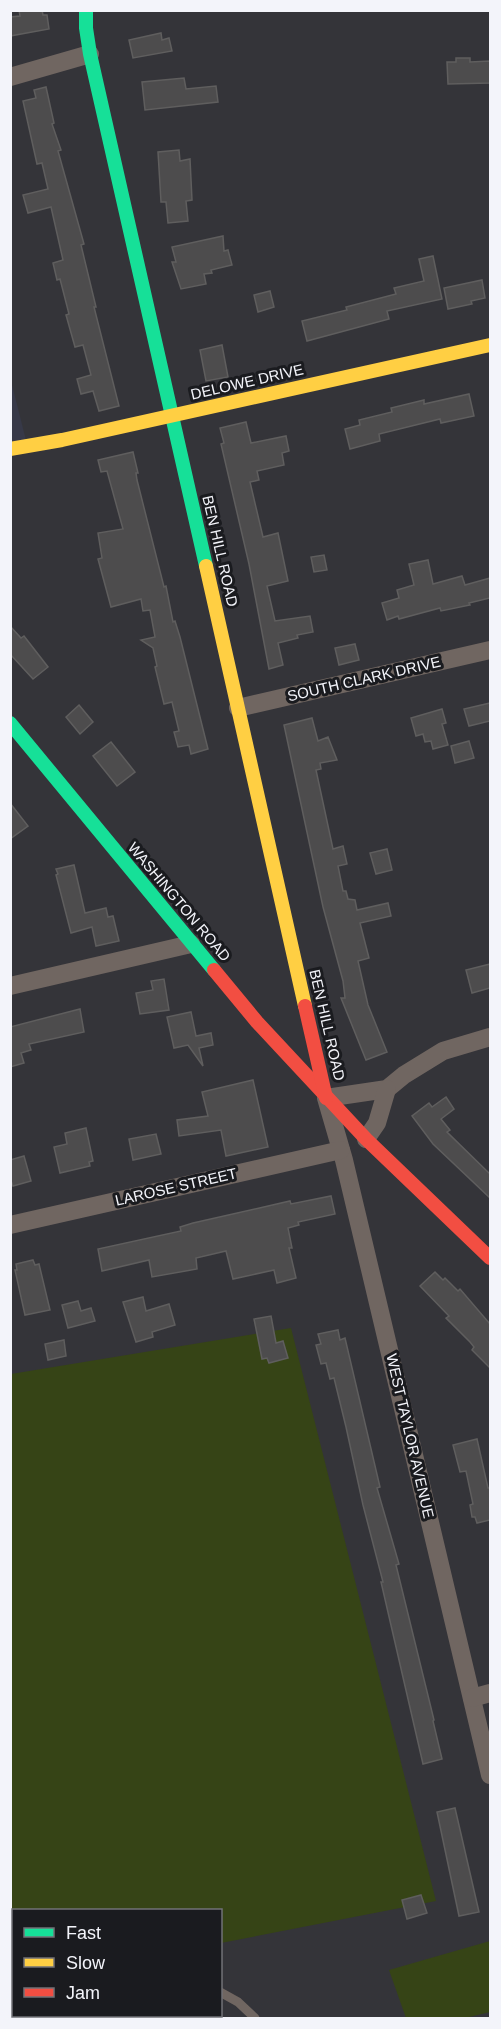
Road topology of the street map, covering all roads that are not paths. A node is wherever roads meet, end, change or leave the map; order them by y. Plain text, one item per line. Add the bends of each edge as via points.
1 (86, 10) edge
2 (90, 54) junction
3 (10, 76) edge
4 (490, 346) edge
5 (172, 415) junction
6 (10, 449) edge
7 (490, 650) edge
8 (238, 708) junction
9 (10, 723) edge
10 (191, 944) junction
11 (10, 986) edge
12 (490, 1037) edge
13 (387, 1089) junction
14 (326, 1098) junction
15 (366, 1139) junction
16 (342, 1150) junction
17 (10, 1225) edge
18 (490, 1258) edge
19 (490, 1693) edge
20 (472, 1698) junction
21 (490, 1775) edge
22 (222, 1993) edge
23 (255, 2019) edge

1 - 2 street, BEN HILL ROAD
2 - 3 street
2 - 5 street, BEN HILL ROAD
4 - 5 street, DELOWE DRIVE
5 - 6 street, DELOWE DRIVE
5 - 8 street, BEN HILL ROAD
7 - 8 street, SOUTH CLARK DRIVE
8 - 14 street, BEN HILL ROAD
9 - 10 street, WASHINGTON ROAD
10 - 11 street
10 - 14 street, WASHINGTON ROAD
12 - 13 street via 443,1051
13 - 14 street
13 - 15 street via 377,1123
14 - 15 street, WASHINGTON ROAD
14 - 16 street, WEST TAYLOR AVENUE
15 - 18 street, WASHINGTON ROAD
16 - 17 street, LAROSE STREET
16 - 20 street, WEST TAYLOR AVENUE
19 - 20 street
20 - 21 street, WEST TAYLOR AVENUE
22 - 23 lane

